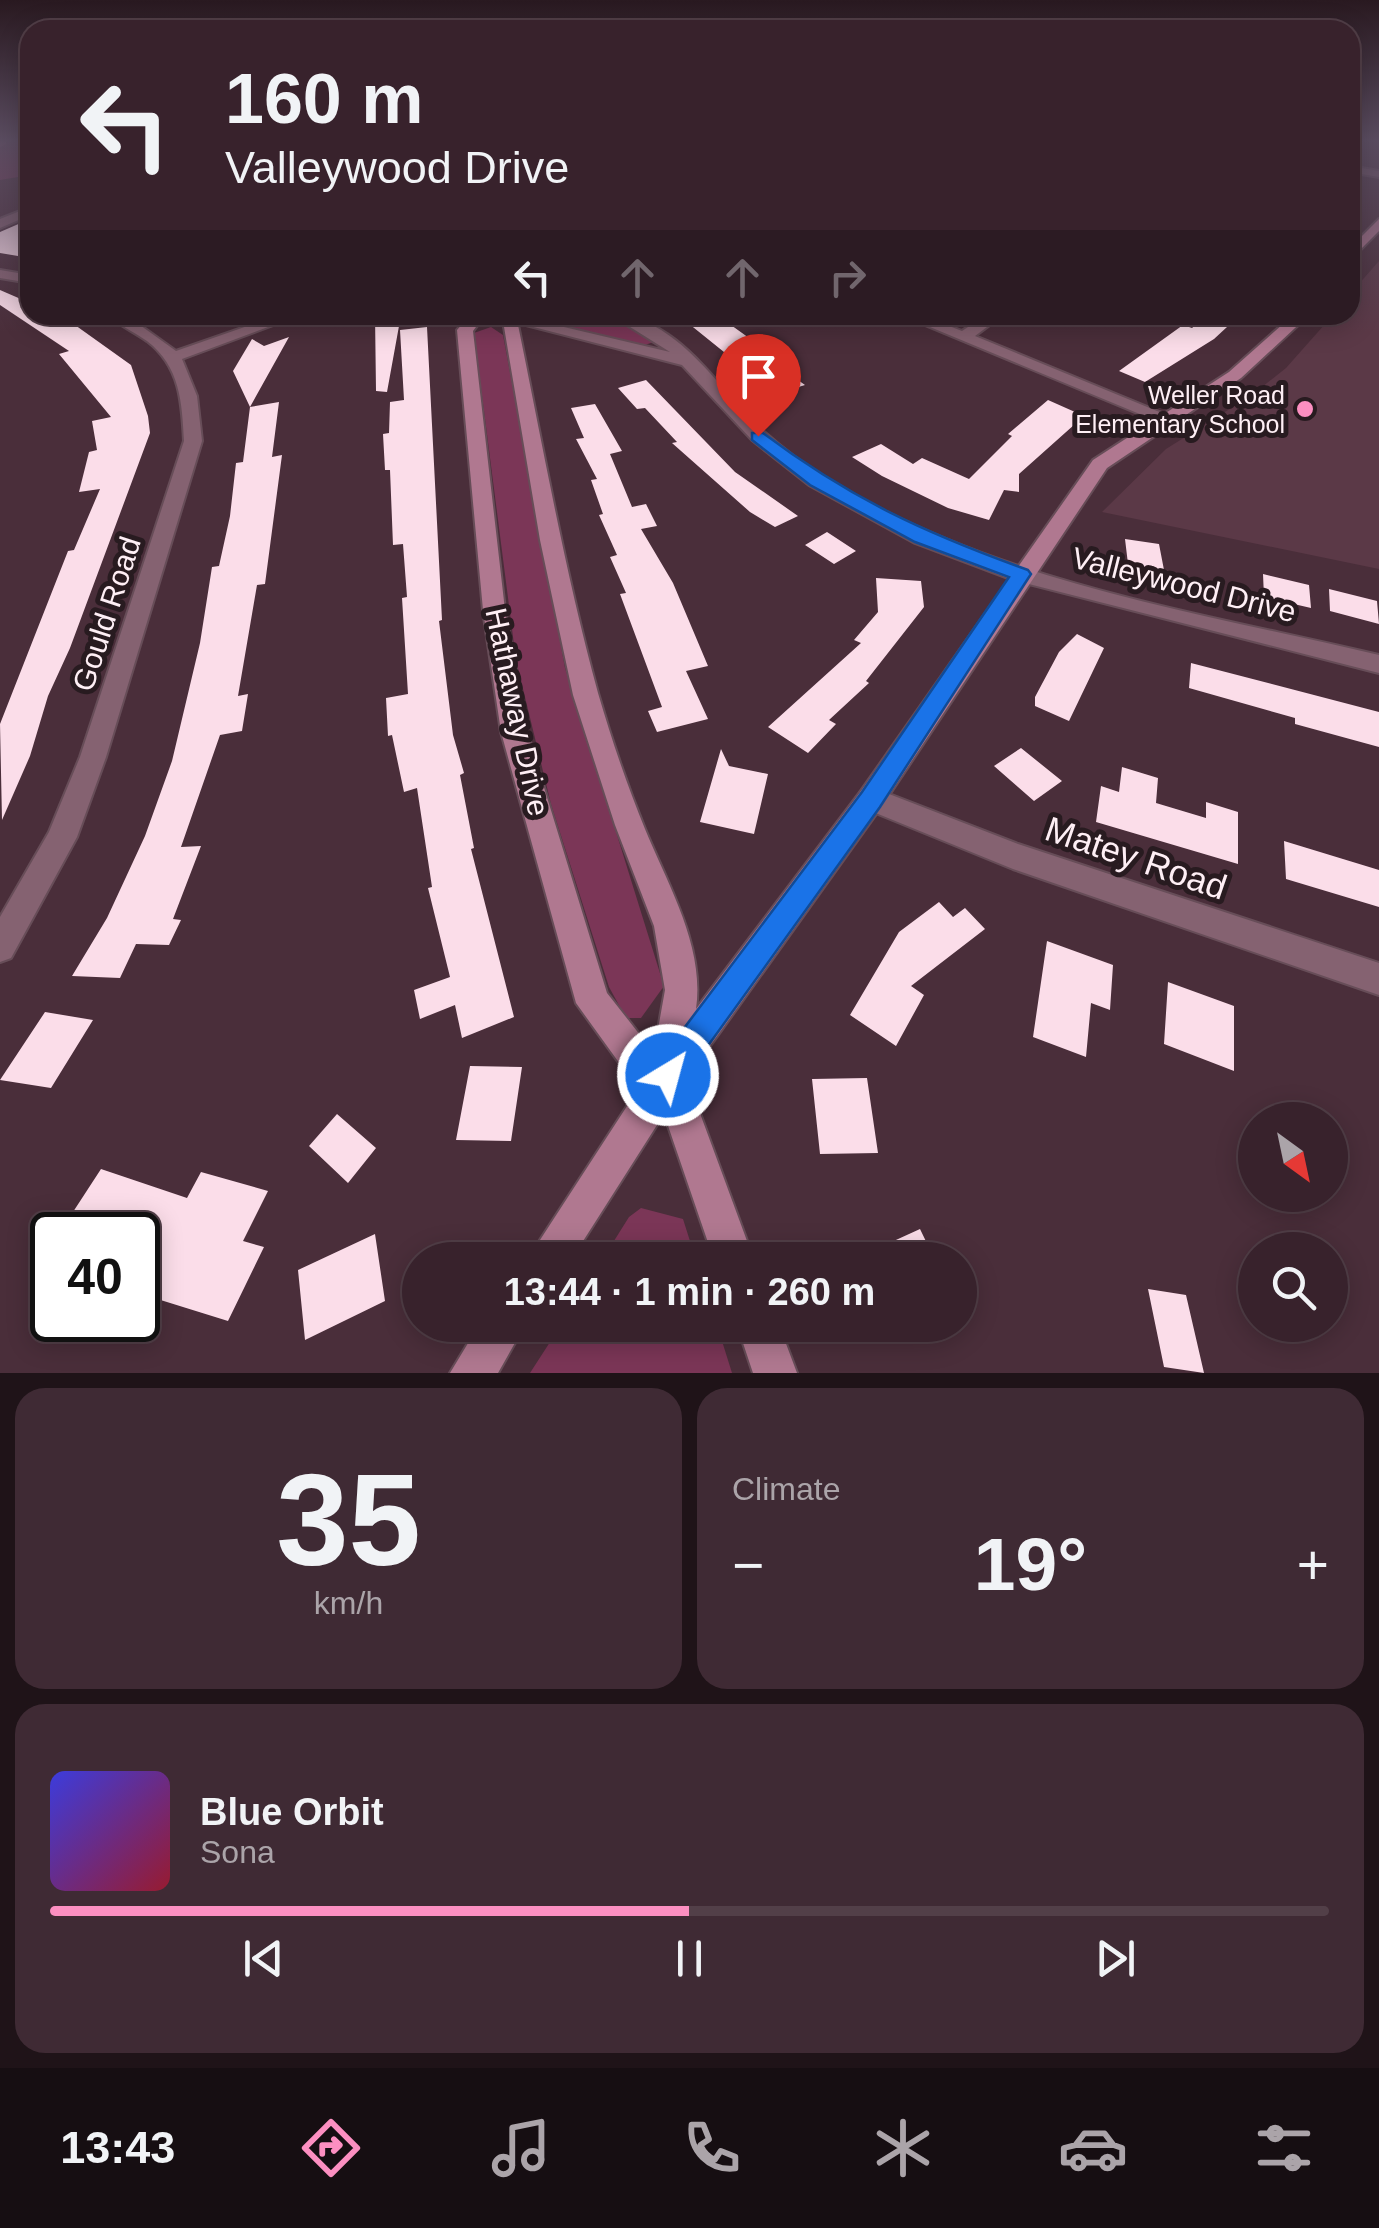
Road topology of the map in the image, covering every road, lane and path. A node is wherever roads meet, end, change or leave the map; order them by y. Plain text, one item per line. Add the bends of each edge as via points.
1 (1379, 222) edge
2 (1360, 242) edge
3 (130, 325) edge
4 (264, 325) edge
5 (469, 325) edge
6 (507, 325) edge
7 (541, 325) edge
8 (637, 325) edge
9 (932, 325) edge
10 (982, 325) edge
11 (1291, 325) edge
12 (963, 338) junction
13 (176, 356) junction
14 (682, 360) junction
15 (1165, 418) junction
16 (1021, 574) junction
17 (1379, 664) edge
18 (871, 800) junction
19 (0, 947) edge
20 (1379, 978) edge
21 (668, 1075) junction
22 (559, 1242) edge
23 (728, 1242) edge
24 (493, 1342) edge
25 (764, 1342) edge
26 (472, 1373) edge
27 (775, 1373) edge

1 - 2 street
3 - 13 street
4 - 13 street
5 - 21 street, Hathaway Drive via 494,610 514,732 592,1002 632,1052
6 - 21 street via 586,695 670,926 682,990
7 - 14 street, Valleywood Drive
8 - 14 street, Valleywood Drive via 669,342
9 - 12 street
10 - 12 street
11 - 15 street via 1236,375
12 - 15 street
13 - 19 street, Gould Road via 191,392 193,441 68,821
14 - 16 street, Valleywood Drive via 758,436 816,481 922,538
15 - 16 street via 1100,464
16 - 17 street, Valleywood Drive
16 - 18 street
18 - 20 street, Matey Road via 1013,856
18 - 21 street
21 - 22 street
21 - 23 street
24 - 26 street
25 - 27 street

